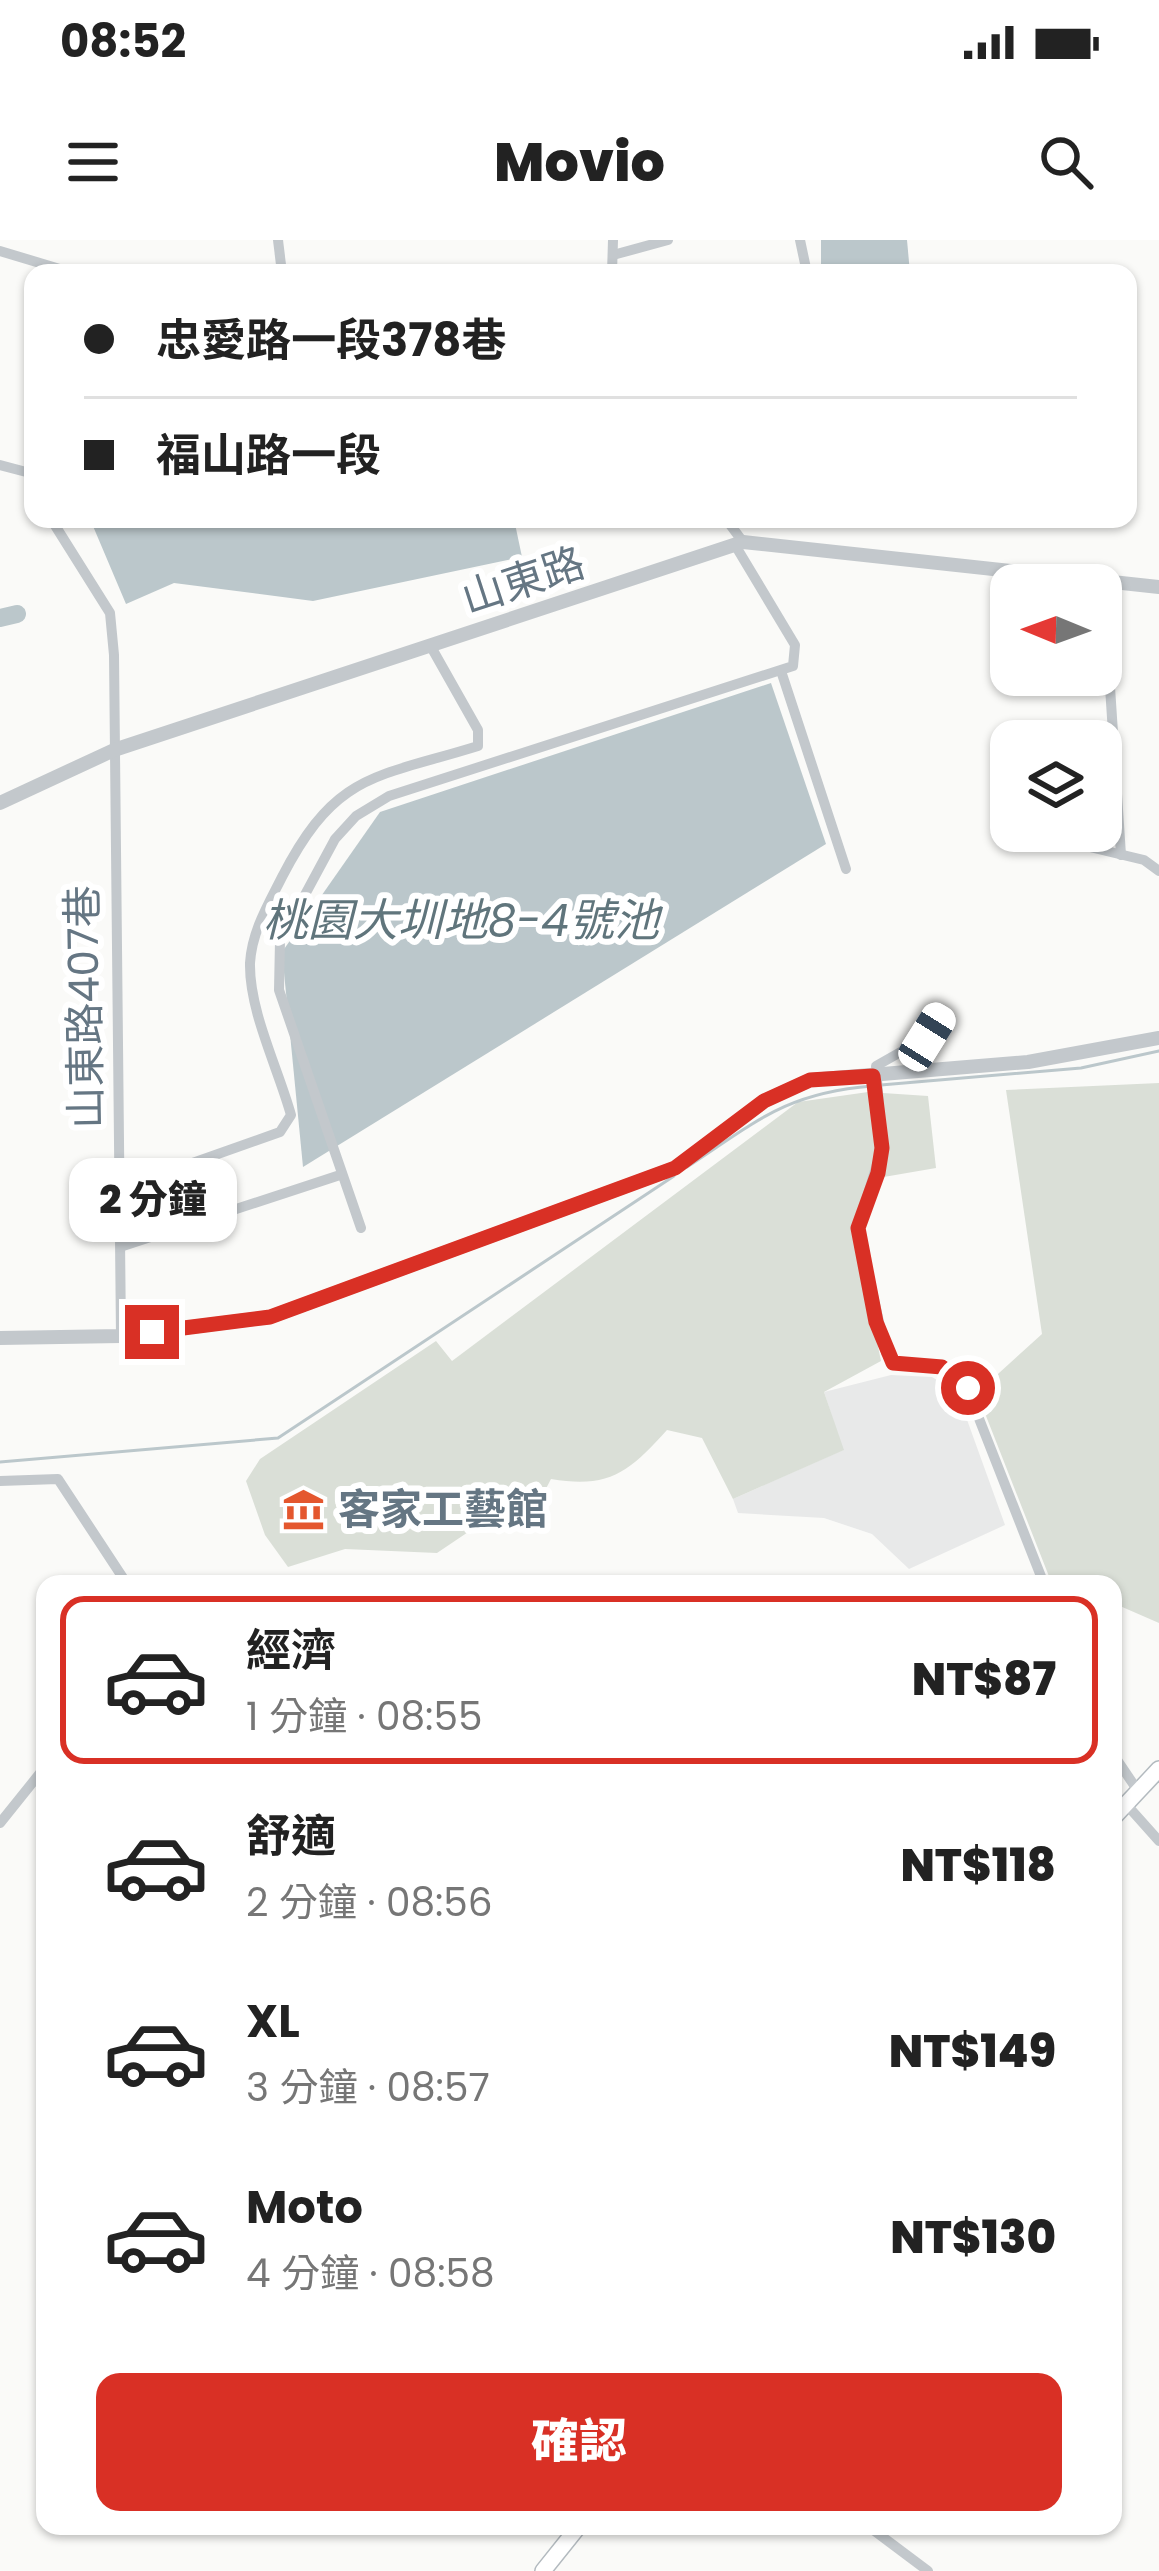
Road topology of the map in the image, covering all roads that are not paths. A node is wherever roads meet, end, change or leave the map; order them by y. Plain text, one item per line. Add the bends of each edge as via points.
1 (613, 240) edge
2 (668, 240) edge
3 (0, 251) edge
4 (613, 255) junction
5 (43, 264) edge
6 (613, 264) edge
7 (57, 528) edge
8 (731, 528) edge
9 (739, 543) junction
10 (990, 569) edge
11 (1122, 582) edge
12 (1159, 587) edge
13 (430, 645) junction
14 (782, 674) junction
15 (1111, 696) edge
16 (114, 750) junction
17 (0, 803) edge
18 (1109, 852) edge
19 (1121, 855) junction
20 (846, 869) dead end
21 (1159, 871) edge
22 (942, 1013) dead end
23 (1159, 1038) edge
24 (874, 1083) junction
25 (340, 1175) junction
26 (119, 1189) junction
27 (361, 1228) dead end
28 (122, 1246) junction
29 (121, 1336) junction
30 (0, 1338) edge
31 (0, 1481) edge
32 (121, 1575) edge
33 (1041, 1575) edge
34 (1122, 1767) edge
35 (1159, 1769) edge
36 (36, 1778) edge
37 (1138, 1790) junction
38 (1126, 1804) junction
39 (1122, 1808) edge
40 (0, 1823) edge
41 (1159, 1841) edge
42 (572, 2535) edge
43 (880, 2535) edge
44 (543, 2571) edge
45 (928, 2571) edge

1 - 4 street
2 - 4 street
3 - 5 street
4 - 6 street
7 - 16 street, 山東路407巷 via 110,613
8 - 9 street
9 - 10 street, 山東路
9 - 13 street, 山東路
9 - 14 street via 795,645 793,666
11 - 12 street, 山東路
13 - 16 street, 山東路
13 - 26 street via 478,730 478,746 377,775 329,803 258,924 250,965 291,1114 280,1132
14 - 20 street
14 - 25 street via 414,787 372,804 335,838 280,941 278,990
15 - 19 street
16 - 17 street, 山東路
16 - 26 street, 山東路407巷
18 - 19 street
19 - 21 street
22 - 24 street via 927,1037 883,1058
23 - 24 street
24 - 29 street via 810,1080 764,1101 675,1168 270,1317
24 - 33 street via 882,1148 858,1228 886,1353 893,1363 942,1367 968,1388
25 - 27 street
25 - 28 street
26 - 28 street, 山東路407巷
28 - 29 street, 山東路407巷
29 - 30 street
31 - 32 street via 58,1479
34 - 37 street
35 - 37 main road
36 - 40 street
37 - 38 main road
38 - 39 main road
38 - 41 street
42 - 44 main road
43 - 45 street

